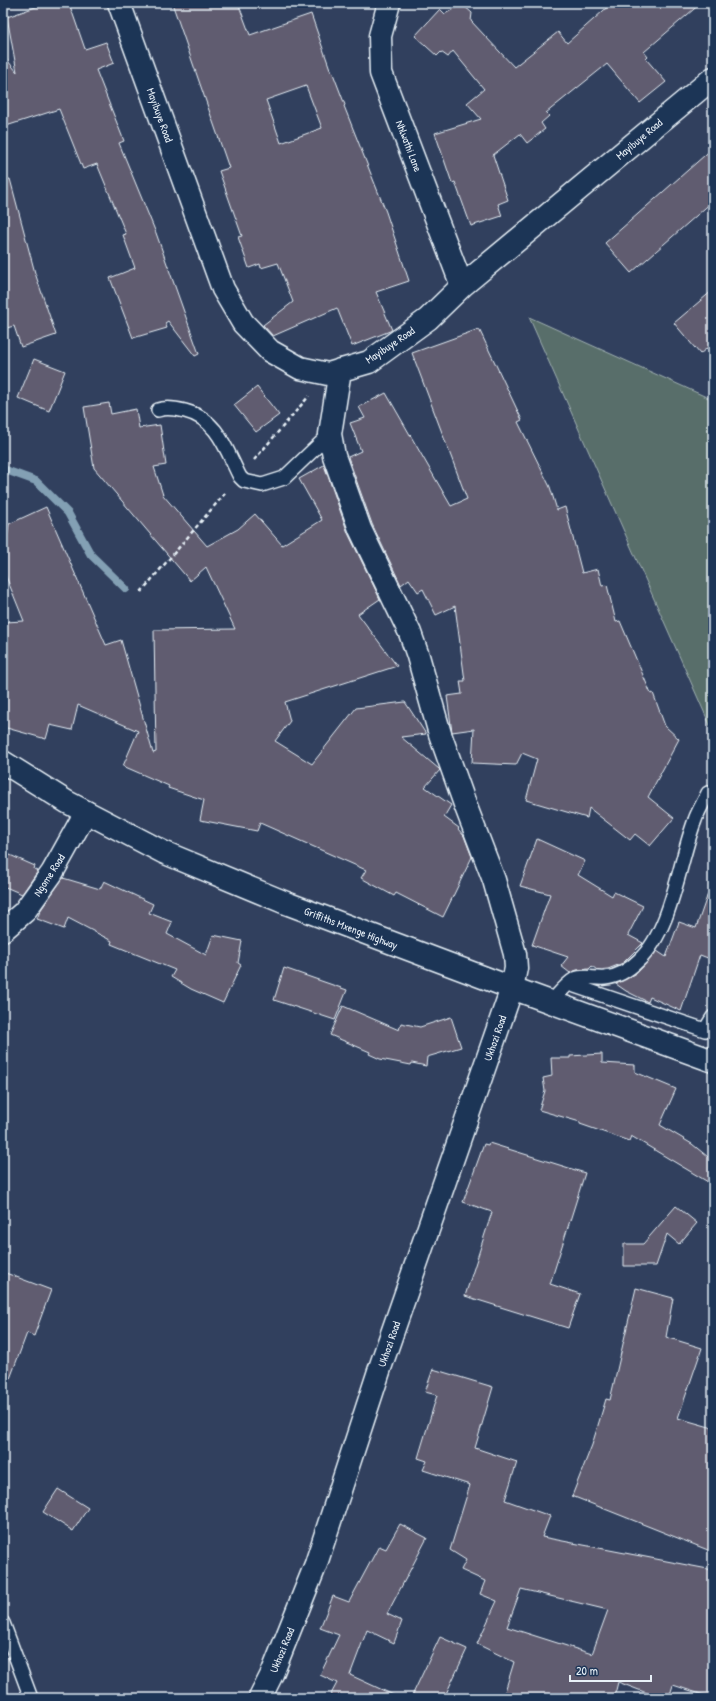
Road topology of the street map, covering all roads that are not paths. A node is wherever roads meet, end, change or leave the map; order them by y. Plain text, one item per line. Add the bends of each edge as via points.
1 (119, 3) edge
2 (389, 3) edge
3 (713, 78) edge
4 (462, 286) junction
5 (340, 370) junction
6 (158, 410) dead end
7 (330, 434) junction
8 (3, 762) edge
9 (708, 793) dead end
10 (86, 812) junction
11 (3, 930) edge
12 (569, 984) junction
13 (512, 988) junction
14 (551, 1002) junction
15 (713, 1017) edge
16 (709, 1032) edge
17 (713, 1061) edge
18 (3, 1623) edge
19 (32, 1698) edge
20 (260, 1698) edge

1 - 5 street, Mayibuye Road via 223,289 243,324 270,351 300,368 328,374
2 - 4 street, Nhlwathi Lane via 380,36 381,73
3 - 4 street, Mayibuye Road
4 - 5 street, Mayibuye Road via 428,319 369,362
5 - 7 street, Ukhozi Road
6 - 7 lane via 180,409 192,412 209,422 222,438 240,477 244,481 262,485 284,478
7 - 13 street, Ukhozi Road via 334,456 360,529 410,633 440,734 494,880 515,954 516,968
8 - 10 street, Griffiths Mxenge Highway
9 - 12 lane via 695,819 671,901 650,947 640,960 620,975 606,978 582,977
10 - 11 street, Ngome Road via 52,873 24,912
10 - 13 street, Griffiths Mxenge Highway via 163,852 286,903
12 - 14 lane
12 - 16 lane
13 - 14 street, Griffiths Mxenge Highway
13 - 20 street, Ukhozi Road via 316,1564
14 - 17 street, Griffiths Mxenge Highway
15 - 16 lane
18 - 19 lane

